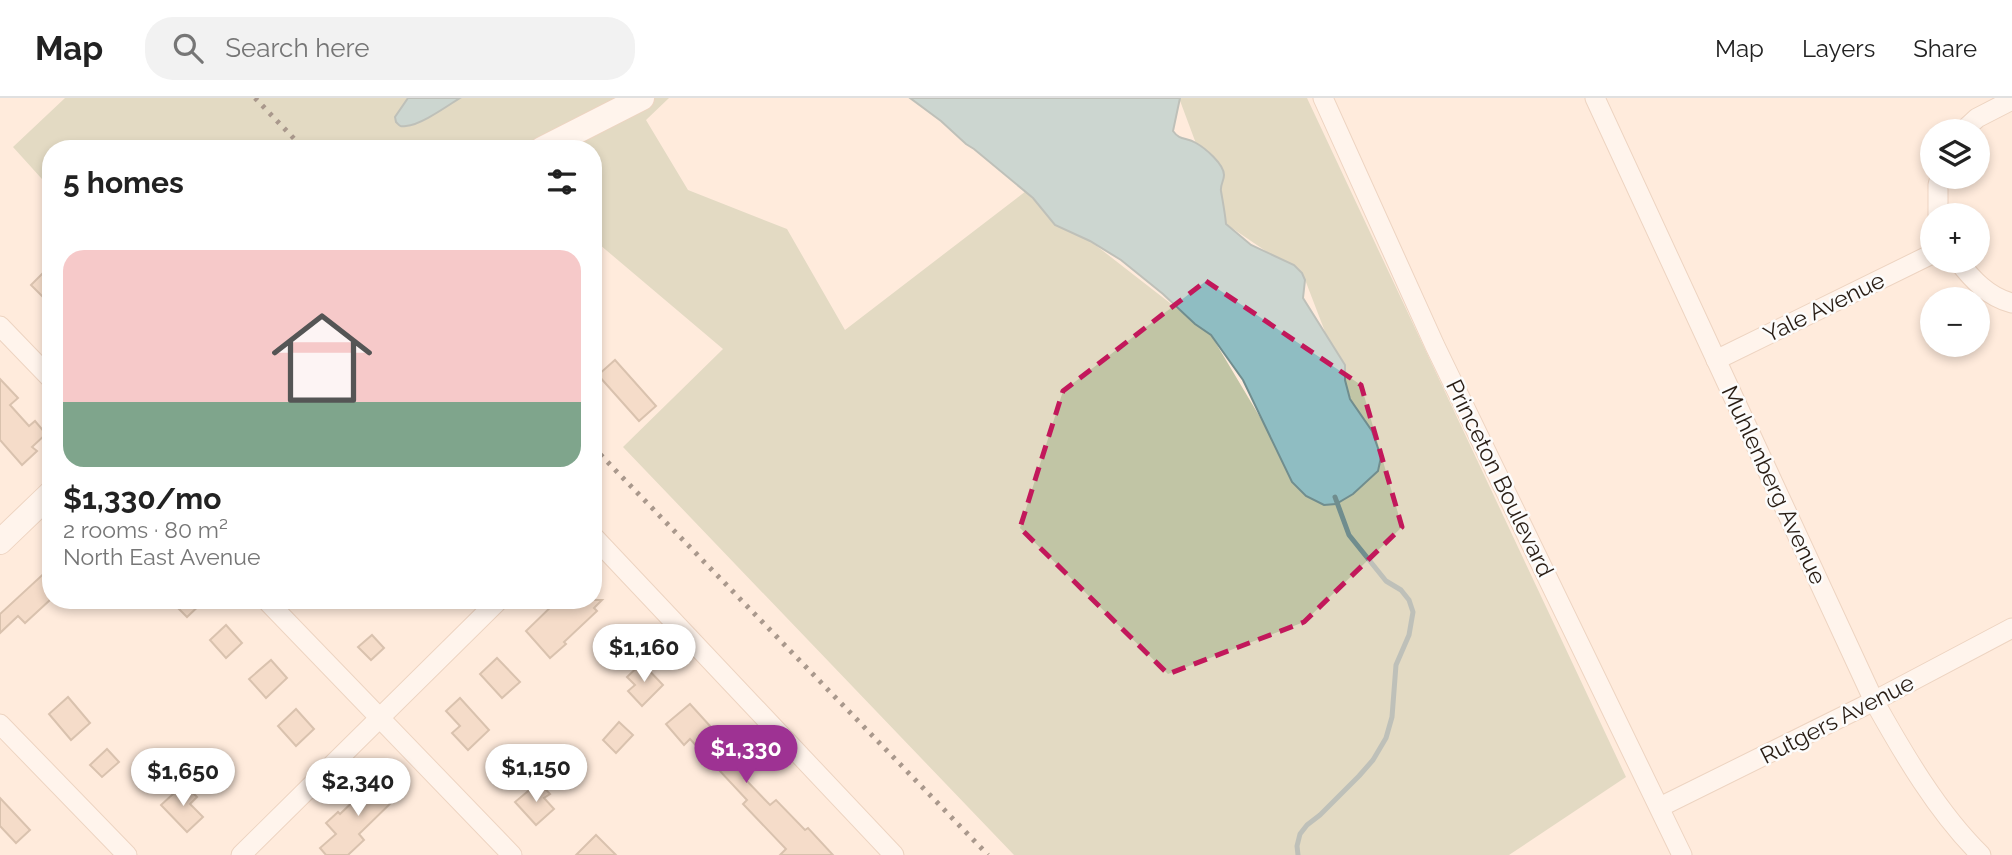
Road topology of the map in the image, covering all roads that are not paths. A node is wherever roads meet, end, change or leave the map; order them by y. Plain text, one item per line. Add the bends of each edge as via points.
1 (642, 98) edge
2 (1323, 98) edge
3 (1595, 98) edge
4 (2012, 100) edge
5 (1976, 119) edge
6 (560, 140) edge
7 (1920, 260) edge
8 (1968, 273) edge
9 (2012, 303) edge
10 (0, 326) edge
11 (1716, 360) junction
12 (42, 370) edge
13 (42, 501) edge
14 (0, 542) edge
15 (602, 546) edge
16 (275, 609) edge
17 (490, 609) edge
18 (2012, 628) edge
19 (1874, 701) junction
20 (379, 717) junction
21 (0, 724) edge
22 (1660, 807) junction
23 (127, 855) edge
24 (241, 855) edge
25 (512, 855) edge
26 (894, 855) edge
27 (1682, 855) edge
28 (1980, 855) edge

1 - 6 street
2 - 22 street, Princeton Boulevard via 1435,346
3 - 11 street, Muhlenberg Avenue
4 - 5 street
7 - 11 street, Yale Avenue
8 - 9 street
10 - 12 street
11 - 19 street, Muhlenberg Avenue
13 - 14 street
15 - 26 street
16 - 20 street
17 - 20 street
18 - 19 street, Rutgers Avenue
19 - 22 street, Rutgers Avenue
19 - 28 street, Muhlenberg Avenue via 1911,765
20 - 24 street
20 - 25 street
21 - 23 street
22 - 27 street, Princeton Boulevard

